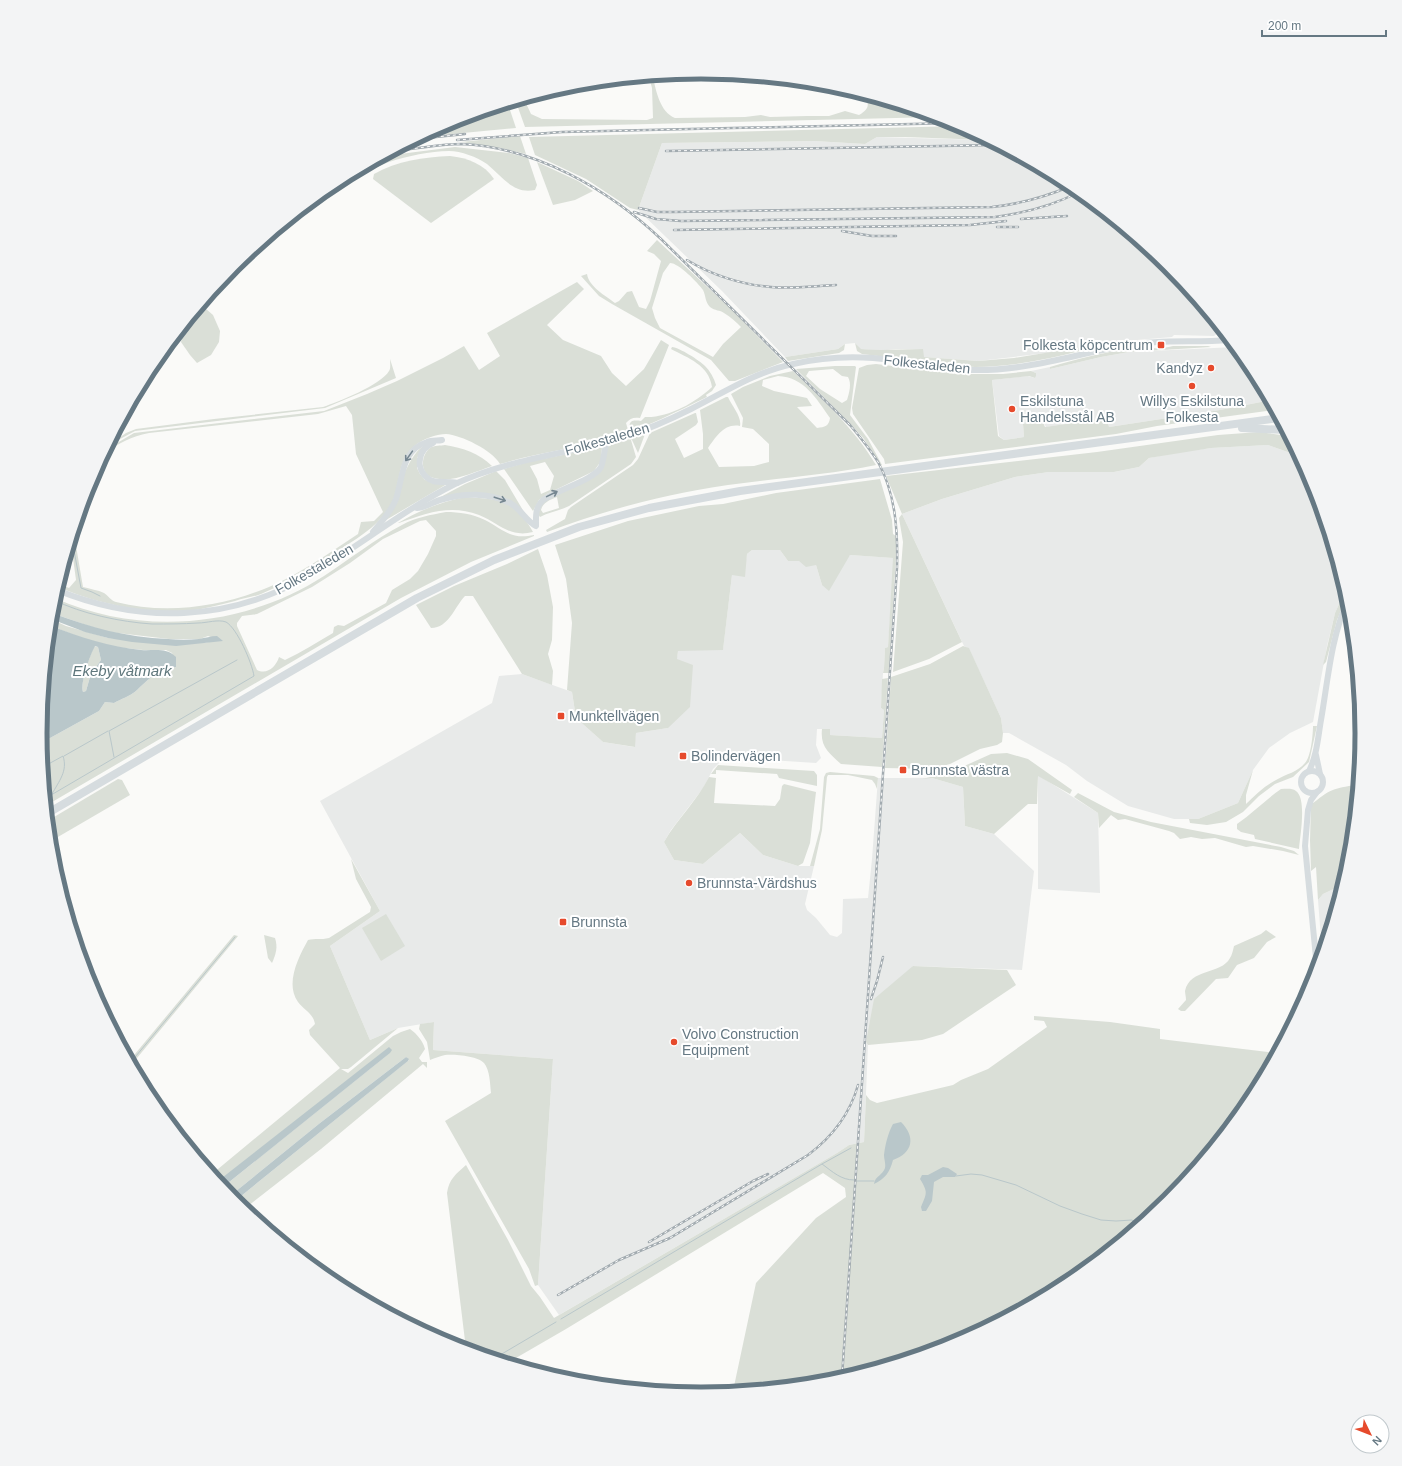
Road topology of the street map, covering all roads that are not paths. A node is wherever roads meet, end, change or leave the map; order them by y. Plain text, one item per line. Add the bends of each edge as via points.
1 (1224, 340) edge
2 (1272, 415) edge
3 (1274, 419) edge
4 (1230, 425) junction
5 (1280, 429) edge
6 (607, 442) junction
7 (892, 468) junction
8 (872, 471) junction
9 (457, 483) junction
10 (413, 508) junction
11 (367, 538) junction
12 (63, 592) edge
13 (1343, 613) edge
14 (1316, 751) junction
15 (1309, 771) junction
16 (1320, 774) junction
17 (1304, 790) junction
18 (1316, 792) junction
19 (51, 805) edge
20 (1308, 810) junction
21 (52, 811) edge
22 (1316, 955) edge

1 - 6 main road, Folkestaleden via 1144,343 1098,350 1034,365 991,370 948,368 866,358 807,361 765,372 661,423
2 - 7 highway
3 - 4 highway
4 - 5 highway via 1237,428
4 - 7 highway
6 - 9 main road, Folkestaleden via 524,461
10 -> 6 main road via 457,496 492,497 512,504 536,526 539,504 597,471 602,464
7 - 8 highway
8 - 19 highway via 742,486 656,501 563,528 494,554 397,603
8 - 21 highway via 664,504 580,527 520,549 453,579 400,607
9 - 10 main road, Folkestaleden
9 -> 11 main road via 433,481 420,470 419,461 423,450 428,445 442,440 417,446 406,460 391,508 384,520
10 - 11 main road, Folkestaleden
11 - 12 main road, Folkestaleden via 286,588 245,604 198,613 140,612 102,605
13 - 14 main road via 1334,646
14 - 15 main road
14 - 16 main road
15 - 16 main road via 1313,770
15 - 17 main road via 1301,778
16 - 18 main road via 1323,784
17 - 18 main road
17 - 20 main road
18 - 20 main road
20 - 22 main road via 1305,846

